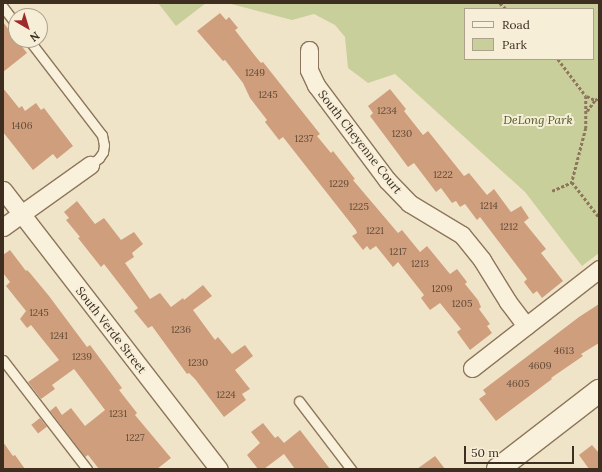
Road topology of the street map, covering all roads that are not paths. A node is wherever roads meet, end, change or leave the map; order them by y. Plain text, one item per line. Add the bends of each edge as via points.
1 (35, 48) edge
2 (309, 50) dead end
3 (90, 165) joint
4 (3, 190) edge
5 (21, 213) junction
6 (3, 227) edge
7 (599, 270) edge
8 (526, 326) junction
9 (3, 360) edge
10 (472, 368) dead end
11 (599, 392) edge
12 (299, 401) dead end
13 (87, 469) edge
14 (219, 469) edge
15 (351, 469) edge
16 (498, 469) edge

1 - 3 lane via 102,135 103,152
2 - 8 street, South Cheyenne Court via 309,70 316,85 387,180 409,203 462,235
3 - 5 street
4 - 5 street, South Verde Street
5 - 6 street
5 - 14 street, South Verde Street
7 - 8 street
8 - 10 street
9 - 13 lane
11 - 16 main road
12 - 15 lane

